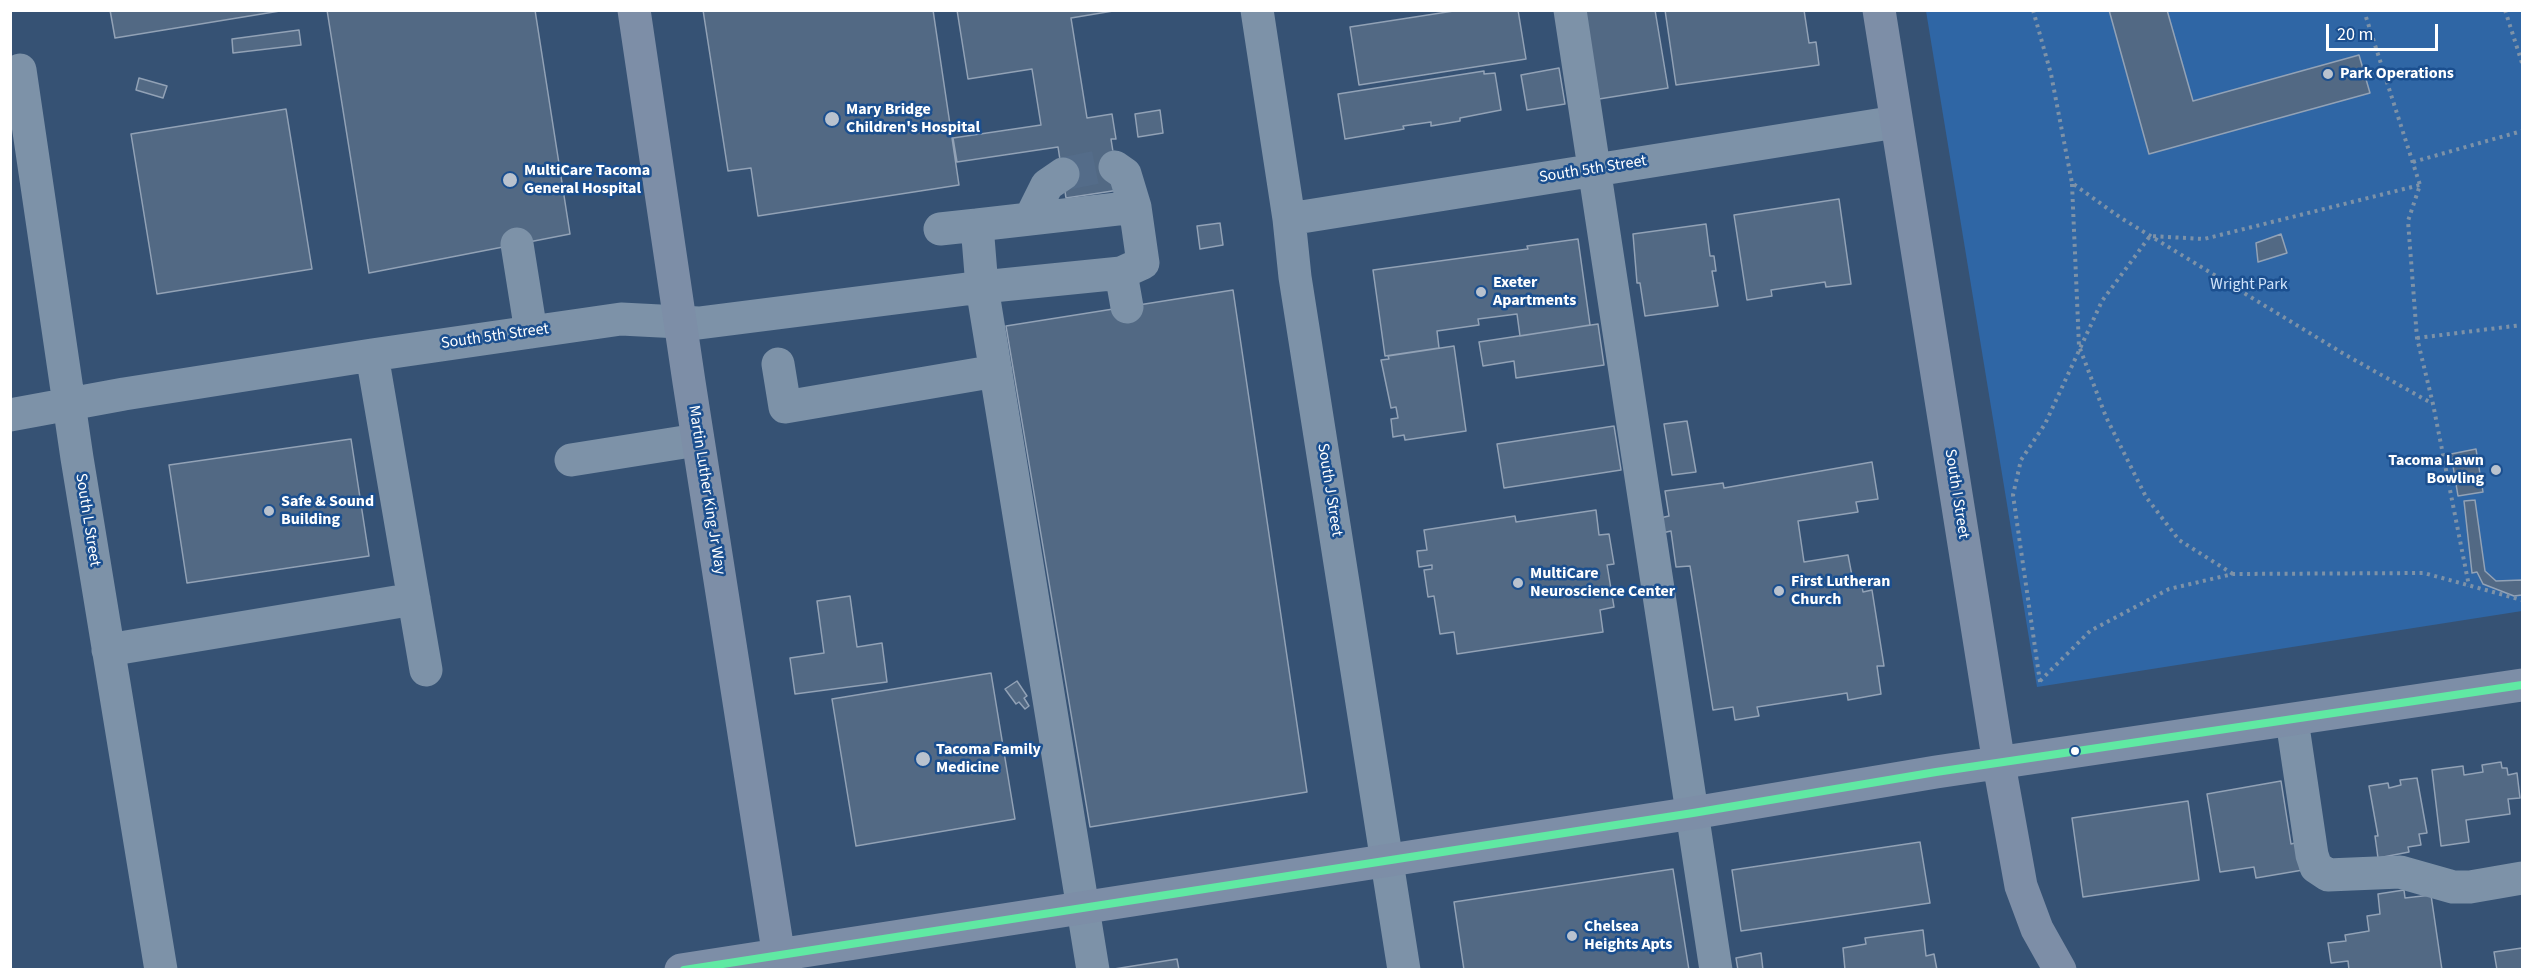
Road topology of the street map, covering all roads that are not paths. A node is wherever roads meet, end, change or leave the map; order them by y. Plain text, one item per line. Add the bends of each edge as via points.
1 (634, 10) edge
2 (1257, 10) edge
3 (1570, 10) edge
4 (1879, 10) edge
5 (20, 70) dead end
6 (1896, 122) junction
7 (1115, 167) dead end
8 (1595, 170) junction
9 (1063, 174) tunnel mouth
10 (1135, 207) junction
11 (1031, 217) junction
12 (1289, 219) junction
13 (977, 225) junction
14 (940, 229) dead end
15 (518, 244) dead end
16 (1121, 273) junction
17 (982, 287) junction
18 (1127, 307) dead end
19 (680, 323) junction
20 (531, 332) junction
21 (372, 355) junction
22 (778, 364) dead end
23 (996, 371) junction
24 (70, 405) junction
25 (10, 415) edge
26 (698, 440) junction
27 (571, 460) dead end
28 (414, 599) junction
29 (108, 650) junction
30 (426, 670) dead end
31 (2523, 685) edge
32 (2292, 720) junction
33 (1999, 764) junction
34 (1693, 813) junction
35 (1387, 859) junction
36 (2523, 878) edge
37 (1083, 905) junction
38 (780, 963) edge
39 (161, 969) edge
40 (681, 969) edge
41 (1093, 969) edge
42 (1404, 969) edge
43 (1716, 969) edge
44 (2060, 969) edge

1 - 19 main road, Martin Luther King Jr Way
2 - 12 street, South J Street
3 - 8 street
4 - 6 main road, South I Street
5 - 24 street, South L Street
6 - 8 street, South 5th Street
6 - 33 main road, South I Street
7 - 10 street via 1125,174
8 - 12 street, South 5th Street
8 - 34 street
9 - 11 street via 1047,185
10 - 11 street
10 - 16 street via 1143,263
11 - 13 street
12 - 35 street, South J Street
13 - 14 street
13 - 17 street
15 - 20 street
16 - 17 street, South 5th Street
16 - 18 street
17 - 19 street, South 5th Street
17 - 23 street
19 - 20 street, South 5th Street via 621,319
19 - 26 main road, Martin Luther King Jr Way
20 - 21 street, South 5th Street
21 - 24 street, South 5th Street
21 - 28 street
22 - 23 street via 785,407
23 - 37 street
24 - 25 street, South 5th Street
24 - 29 street, South L Street
26 - 27 street
26 - 38 main road, Martin Luther King Jr Way
28 - 29 street
28 - 30 street
29 - 39 street, South L Street
31 - 32 main road
32 - 33 main road
32 - 36 street via 2316,867 2328,875 2400,872 2452,887
33 - 34 main road
33 - 44 main road, South I Street via 2021,886 2037,929
34 - 35 main road
34 - 43 street
35 - 37 main road
35 - 42 street, South J Street
37 - 38 main road
37 - 41 street
38 - 40 main road

